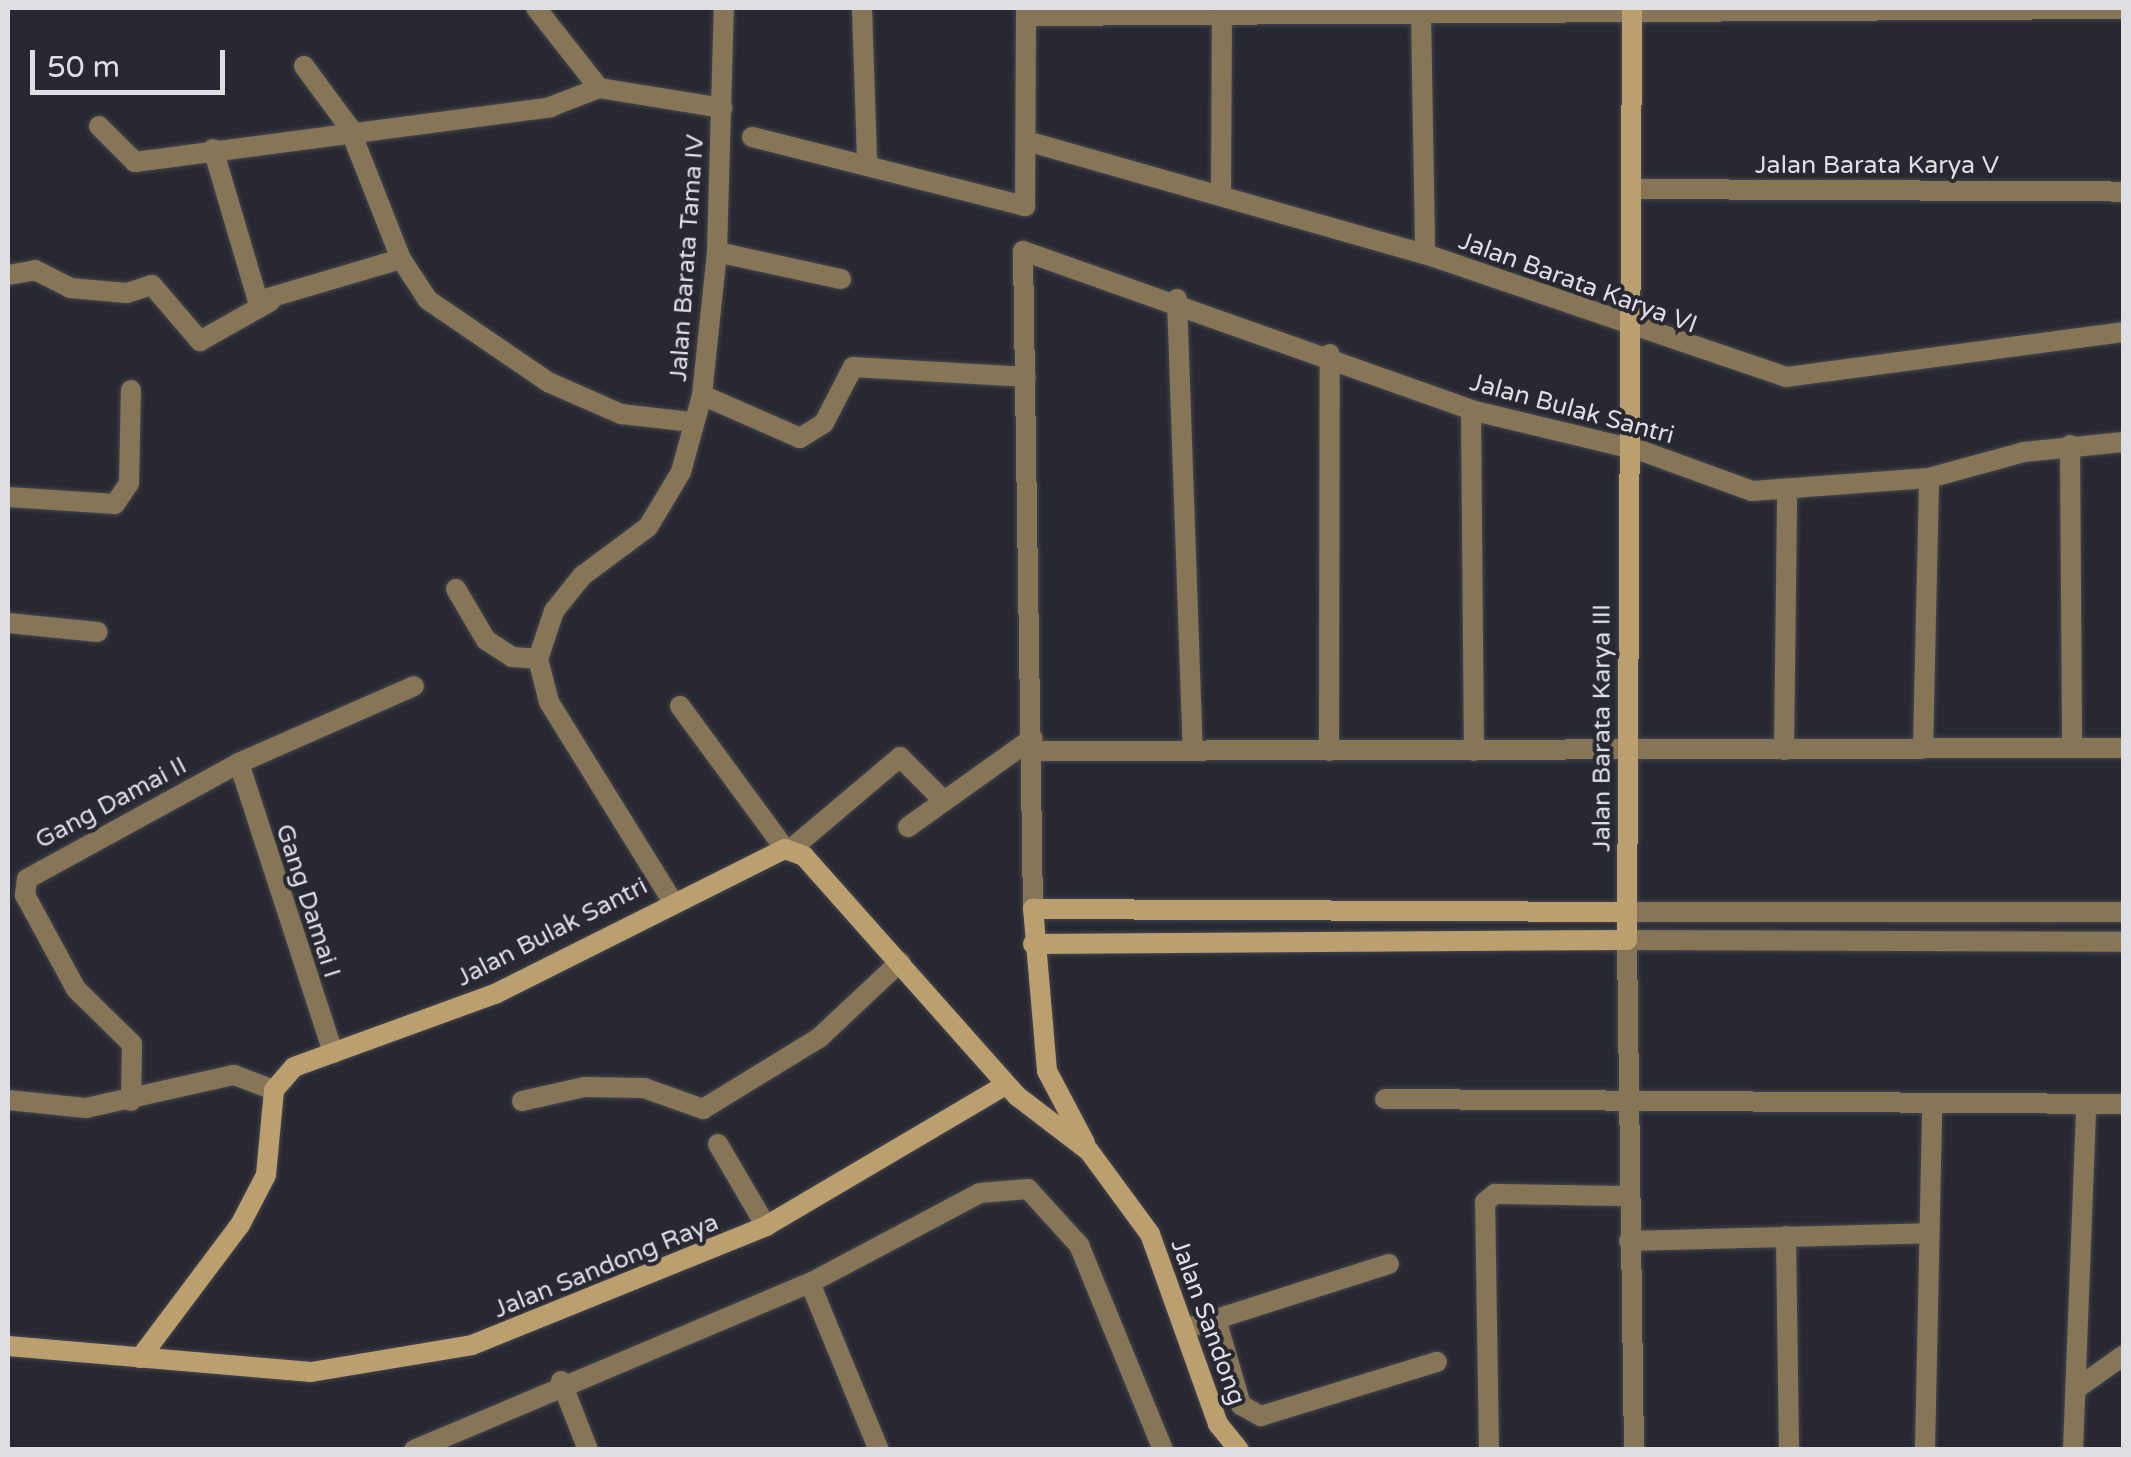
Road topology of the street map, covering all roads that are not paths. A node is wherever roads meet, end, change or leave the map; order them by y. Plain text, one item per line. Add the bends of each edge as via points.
1 (536, 8) edge
2 (724, 8) edge
3 (862, 8) edge
4 (2101, 8) edge
5 (2124, 10) edge
6 (1632, 11) edge
7 (1026, 12) edge
8 (1222, 14) junction
9 (1421, 14) junction
10 (304, 66) dead end
11 (598, 88) junction
12 (722, 108) junction
13 (100, 126) dead end
14 (349, 128) junction
15 (752, 136) dead end
16 (1027, 142) junction
17 (213, 149) junction
18 (866, 161) junction
19 (1631, 188) junction
20 (2124, 192) edge
21 (1222, 193) junction
22 (717, 252) junction
23 (1425, 254) junction
24 (401, 259) junction
25 (8, 275) edge
26 (840, 279) dead end
27 (1177, 299) junction
28 (271, 302) junction
29 (1629, 326) junction
30 (2124, 332) edge
31 (1330, 354) junction
32 (1026, 377) junction
33 (132, 390) dead end
34 (702, 395) junction
35 (1472, 410) junction
36 (691, 422) junction
37 (2124, 442) edge
38 (2070, 446) junction
39 (1628, 448) junction
40 (1929, 478) junction
41 (1787, 493) junction
42 (8, 497) edge
43 (456, 589) dead end
44 (8, 623) edge
45 (98, 632) dead end
46 (538, 659) junction
47 (414, 686) dead end
48 (680, 706) dead end
49 (1032, 745) junction
50 (1193, 748) junction
51 (1923, 748) junction
52 (2072, 748) junction
53 (2124, 748) edge
54 (1626, 750) junction
55 (1784, 750) junction
56 (1328, 751) junction
57 (1474, 751) junction
58 (239, 763) junction
59 (944, 801) junction
60 (908, 827) dead end
61 (787, 849) junction
62 (671, 899) junction
63 (1033, 909) junction
64 (1627, 912) junction
65 (2124, 912) edge
66 (1627, 940) junction
67 (2124, 942) edge
68 (1033, 944) junction
69 (900, 962) junction
70 (333, 1053) junction
71 (1005, 1085) junction
72 (274, 1090) junction
73 (1385, 1099) dead end
74 (8, 1100) edge
75 (132, 1101) junction
76 (522, 1101) dead end
77 (1628, 1102) junction
78 (1932, 1103) junction
79 (2086, 1104) junction
80 (2124, 1104) edge
81 (718, 1144) dead end
82 (1089, 1151) junction
83 (1627, 1196) junction
84 (766, 1226) junction
85 (1929, 1233) junction
86 (1786, 1236) junction
87 (1629, 1240) junction
88 (1389, 1264) dead end
89 (810, 1283) junction
90 (1216, 1319) junction
91 (1185, 1330) junction
92 (8, 1346) edge
93 (2124, 1355) edge
94 (140, 1358) junction
95 (1438, 1362) dead end
96 (561, 1381) junction
97 (2076, 1389) junction
98 (414, 1450) edge
99 (588, 1450) edge
100 (879, 1450) edge
101 (1163, 1450) edge
102 (1238, 1450) edge
103 (1489, 1450) edge
104 (1634, 1450) edge
105 (1789, 1450) edge
106 (1925, 1450) edge
107 (2073, 1450) edge

1 - 11 street
2 - 12 street, Jalan Barata Tama IV
3 - 18 street
4 - 5 street
4 - 6 street
6 - 9 street
6 - 19 street, Jalan Barata Karya III
7 - 8 street
7 - 16 street
8 - 9 street
8 - 21 street
9 - 23 street
10 - 14 street
11 - 12 street
11 - 14 street via 550,107
12 - 22 street, Jalan Barata Tama IV
13 - 17 street via 136,162
14 - 17 street
14 - 24 street
15 - 18 street
16 - 18 street via 1025,206
16 - 21 street, Jalan Barata Karya VI
17 - 28 street via 252,292
19 - 20 street, Jalan Barata Karya V
19 - 29 street, Jalan Barata Karya III
21 - 23 street, Jalan Barata Karya VI
22 - 26 street
22 - 34 street, Jalan Barata Tama IV
23 - 29 street, Jalan Barata Karya VI
24 - 28 street
24 - 36 street via 428,300 548,382 621,414
25 - 28 street via 35,270 70,288 127,293 152,285 200,342
27 - 31 street, Jalan Bulak Santri
27 - 32 street, Jalan Bulak Santri via 1023,251
27 - 50 street
29 - 30 street, Jalan Barata Karya VI via 1786,377
29 - 39 street, Jalan Barata Karya III
31 - 35 street, Jalan Bulak Santri
31 - 56 street
32 - 34 street via 853,367 824,423 800,438
32 - 49 street
33 - 42 street via 129,483 114,504
34 - 36 street, Jalan Barata Tama IV
35 - 39 street, Jalan Bulak Santri
35 - 57 street
36 - 46 street, Jalan Barata Tama IV via 681,472 648,527 582,576 554,611
37 - 38 street, Jalan Bulak Santri
38 - 40 street, Jalan Bulak Santri
38 - 52 street
39 - 41 street, Jalan Bulak Santri via 1752,491
39 - 54 street, Jalan Barata Karya III
40 - 41 street, Jalan Bulak Santri
40 - 51 street
41 - 55 street
43 - 46 street via 486,640 512,658
44 - 45 street
46 - 62 street via 549,702
47 - 58 street
48 - 61 street
49 - 50 street
49 - 59 street
49 - 63 street
50 - 56 street
51 - 52 street
51 - 55 street
52 - 53 street
54 - 55 street
54 - 57 street
54 - 64 street, Jalan Barata Karya III
56 - 57 street
58 - 70 street, Gang Damai I
58 - 75 street, Gang Damai II via 27,879 25,894 76,989 132,1044
59 - 60 street
59 - 61 street via 900,757
61 - 62 street, Jalan Bulak Santri
61 - 69 street
62 - 70 street, Jalan Bulak Santri via 495,994
63 - 64 street
63 - 68 street
64 - 65 street
64 - 66 street, Jalan Barata Karya III
66 - 67 street
66 - 68 street
66 - 77 street, Jalan Barata Karya III
68 - 82 street via 1047,1071
69 - 71 street
69 - 76 street via 819,1038 703,1108 644,1088 584,1087
70 - 72 street, Jalan Bulak Santri via 294,1067
71 - 82 street, Jalan Sandong
71 - 84 street, Jalan Sandong Raya
72 - 75 street via 234,1075
72 - 94 street via 266,1176
73 - 77 street
74 - 75 street via 86,1108
77 - 78 street
77 - 83 street, Jalan Barata Karya III
78 - 79 street
78 - 85 street
79 - 80 street
79 - 97 street
81 - 84 street
82 - 91 street, Jalan Sandong via 1150,1234
83 - 87 street, Jalan Barata Karya III
83 - 103 street via 1496,1194 1485,1202
84 - 94 street, Jalan Sandong Raya via 566,1314 391,1362 312,1372
85 - 86 street
85 - 106 street
86 - 87 street
86 - 105 street
87 - 104 street, Jalan Barata Karya III
88 - 90 street
89 - 96 street
89 - 100 street
89 - 101 street via 980,1192 1028,1190 1079,1245
90 - 91 street
90 - 95 street via 1240,1405 1261,1416
91 - 102 street, Jalan Sandong via 1218,1424
92 - 94 street, Jalan Sandong Raya
93 - 97 street
96 - 98 street
96 - 99 street
97 - 107 street

